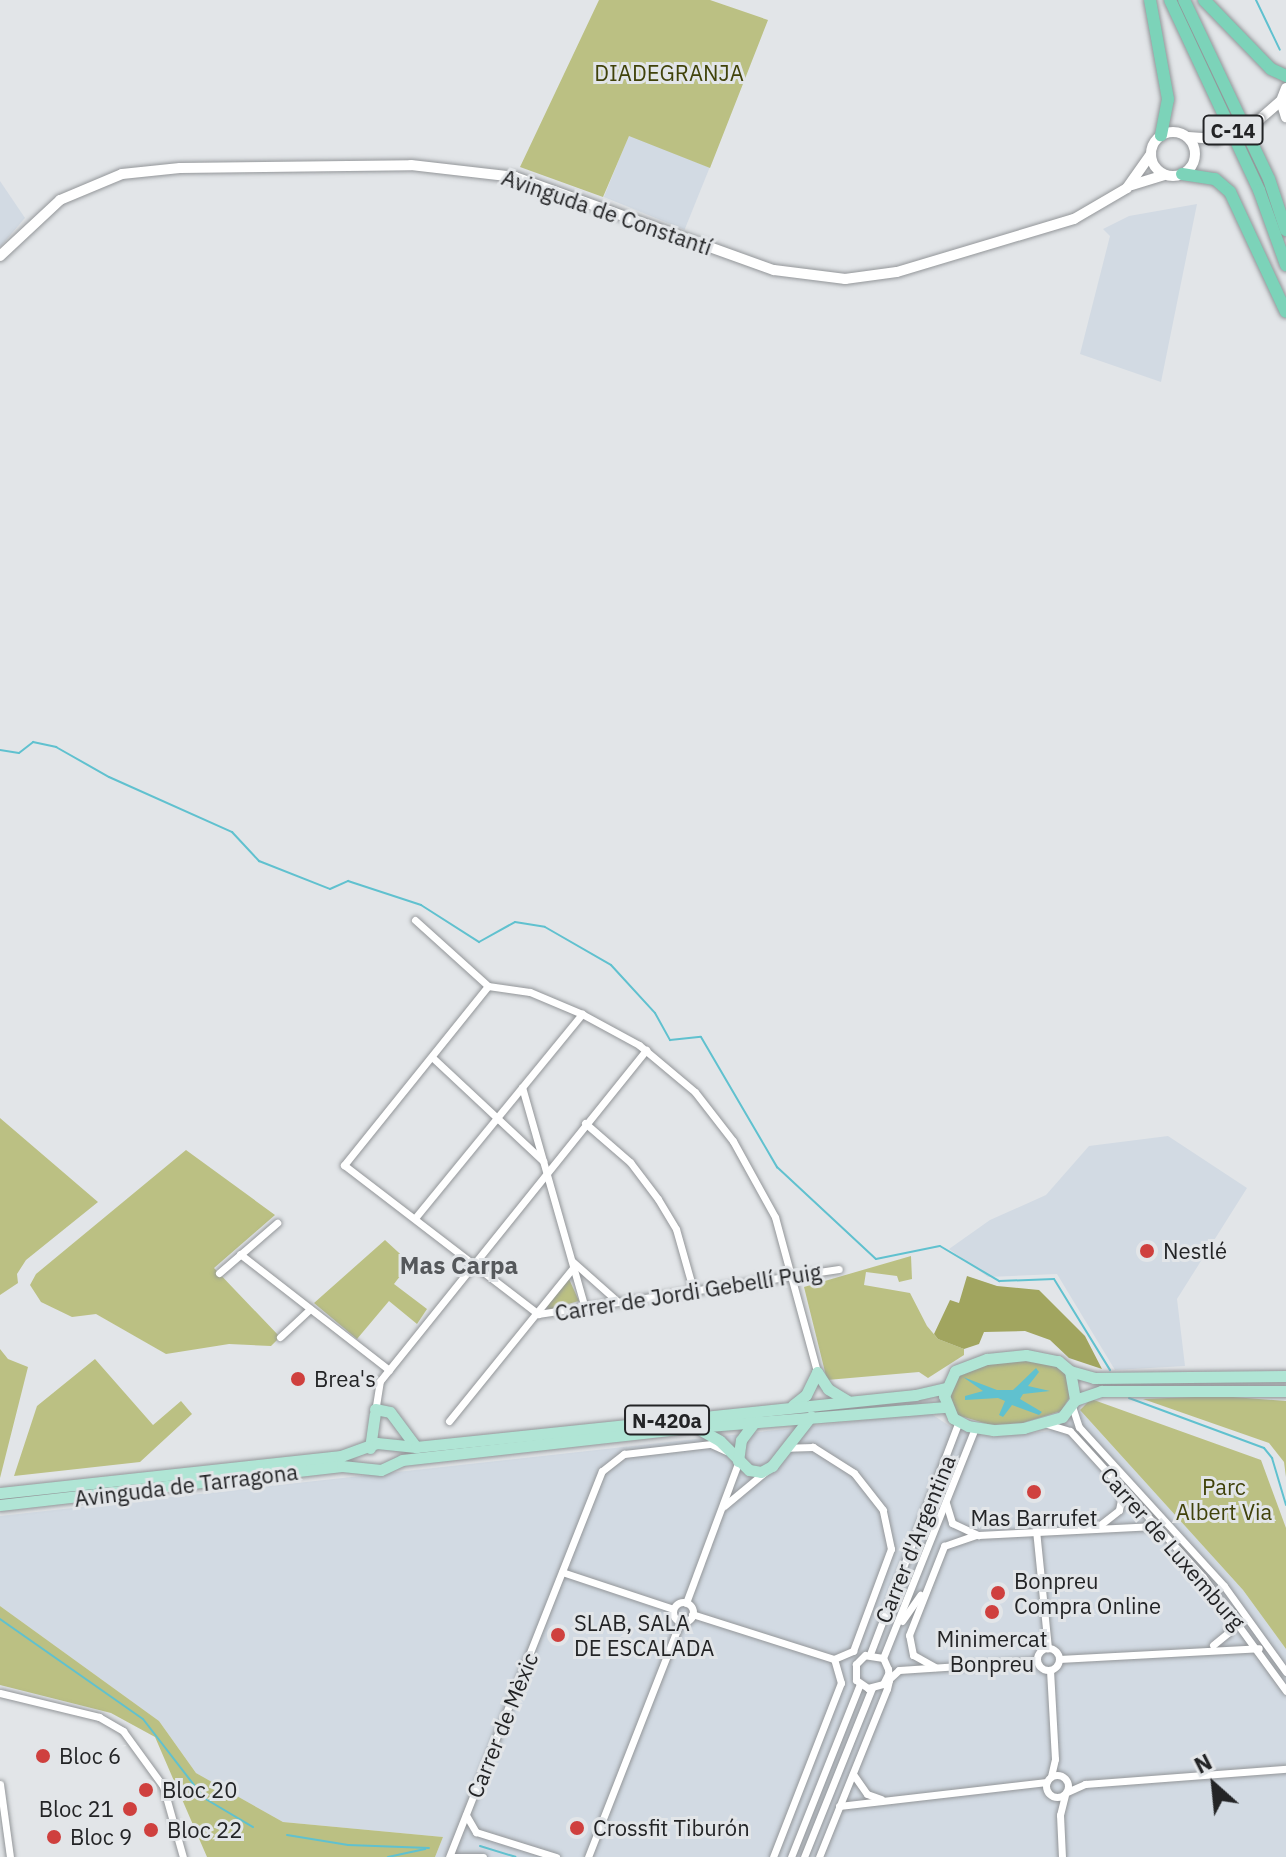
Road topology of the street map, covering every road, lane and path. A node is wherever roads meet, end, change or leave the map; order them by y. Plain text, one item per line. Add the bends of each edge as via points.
1 (1150, 0) edge
2 (1170, 0) edge
3 (1184, 0) edge
4 (1204, 0) edge
5 (1286, 76) edge
6 (1286, 88) edge
7 (1281, 101) junction
8 (1286, 117) edge
9 (1260, 119) junction
10 (1161, 135) junction
11 (1188, 137) junction
12 (1217, 139) junction
13 (1151, 154) junction
14 (1195, 157) junction
15 (1182, 174) junction
16 (1165, 175) junction
17 (1127, 188) junction
18 (1286, 230) edge
19 (0, 256) edge
20 (1286, 265) edge
21 (1286, 312) edge
22 (415, 920) dead end
23 (488, 986) junction
24 (582, 1014) junction
25 (646, 1050) junction
26 (433, 1058) junction
27 (522, 1087) junction
28 (498, 1114) junction
29 (585, 1123) junction
30 (545, 1166) junction
31 (415, 1218) junction
32 (277, 1223) dead end
33 (240, 1254) junction
34 (572, 1264) junction
35 (472, 1265) junction
36 (839, 1269) dead end
37 (219, 1273) dead end
38 (792, 1275) junction
39 (693, 1289) junction
40 (617, 1301) junction
41 (584, 1304) junction
42 (310, 1309) junction
43 (538, 1314) junction
44 (280, 1337) dead end
45 (389, 1370) junction
46 (1070, 1371) junction
47 (817, 1372) junction
48 (1286, 1376) edge
49 (945, 1388) junction
50 (1286, 1391) edge
51 (848, 1401) junction
52 (1074, 1403) junction
53 (792, 1407) junction
54 (946, 1407) junction
55 (375, 1412) junction
56 (811, 1416) junction
57 (449, 1421) dead end
58 (752, 1422) junction
59 (958, 1423) junction
60 (1045, 1424) junction
61 (696, 1427) junction
62 (975, 1428) junction
63 (387, 1445) junction
64 (416, 1447) junction
65 (369, 1449) junction
66 (783, 1451) junction
67 (737, 1460) junction
68 (391, 1465) junction
69 (772, 1466) junction
70 (371, 1467) junction
71 (1123, 1490) junction
72 (0, 1493) edge
73 (946, 1497) junction
74 (0, 1505) edge
75 (724, 1506) junction
76 (1098, 1526) junction
77 (1157, 1527) junction
78 (1036, 1530) junction
79 (978, 1535) junction
80 (562, 1572) junction
81 (926, 1587) junction
82 (686, 1603) junction
83 (673, 1609) junction
84 (1233, 1613) junction
85 (692, 1614) junction
86 (680, 1622) junction
87 (894, 1632) junction
88 (1211, 1647) junction
89 (1048, 1648) junction
90 (1259, 1648) junction
91 (870, 1654) junction
92 (1059, 1659) junction
93 (837, 1660) junction
94 (884, 1660) junction
95 (1036, 1661) junction
96 (855, 1667) junction
97 (935, 1667) junction
98 (899, 1670) junction
99 (1050, 1670) junction
100 (1286, 1672) edge
101 (887, 1679) junction
102 (860, 1684) junction
103 (872, 1688) junction
104 (1286, 1691) edge
105 (0, 1693) edge
106 (1055, 1759) junction
107 (1286, 1769) edge
108 (853, 1774) junction
109 (1065, 1778) junction
110 (1049, 1780) junction
111 (0, 1784) edge
112 (1085, 1784) junction
113 (1029, 1788) junction
114 (1066, 1793) junction
115 (1050, 1795) junction
116 (883, 1799) junction
117 (839, 1806) junction
118 (466, 1815) junction
119 (1060, 1815) junction
120 (10, 1857) edge
121 (183, 1857) edge
122 (451, 1857) edge
123 (483, 1857) edge
124 (556, 1857) edge
125 (588, 1857) edge
126 (773, 1857) edge
127 (791, 1857) edge
128 (804, 1857) edge
129 (819, 1857) edge
130 (1062, 1857) edge

1 - 10 highway via 1168,99
2 - 20 highway, C-14 via 1259,190
3 - 18 highway, C-14 via 1269,179
4 - 5 highway via 1271,69
6 - 7 main road
7 - 8 main road
7 - 9 main road
8 - 9 main road
9 - 12 main road, bridge
10 - 11 main road via 1175,132
10 - 13 main road
11 - 12 main road
11 - 14 main road
12 - 14 main road
13 - 16 main road
13 - 17 main road
14 - 15 main road
15 - 16 main road
15 - 21 highway via 1215,179 1230,192
16 - 17 main road
17 - 19 main road, Avinguda de Constantí via 1085,214 1044,230 897,272 833,279 774,270 550,187 487,171 397,164 180,168 122,174 80,188 33,221
22 - 23 street
23 - 24 street via 530,992
23 - 26 street
24 - 25 street
24 - 27 street
25 - 29 street
25 - 38 street via 695,1092 733,1141 765,1195
26 - 28 street
26 - 31 street via 344,1165
27 - 28 street
27 - 30 street
28 - 30 street
28 - 31 street
29 - 30 street
29 - 39 street via 630,1162 658,1199 676,1229
30 - 34 street
30 - 35 street
31 - 35 street
32 - 33 street
33 - 37 street
33 - 42 street
34 - 40 street
34 - 41 street
34 - 43 street
35 - 43 street
35 - 45 street
36 - 38 street, Carrer de Jordi Gebellí Puig
38 - 39 street, Carrer de Jordi Gebellí Puig
38 - 47 street
39 - 40 street, Carrer de Jordi Gebellí Puig
40 - 41 street, Carrer de Jordi Gebellí Puig
41 - 43 street, Carrer de Jordi Gebellí Puig
42 - 44 street
42 - 45 street
43 - 57 street
45 - 55 street via 375,1394
46 - 48 main road via 1094,1378
46 - 49 main road via 1049,1358 997,1357 964,1366
46 - 52 main road
47 - 51 main road via 828,1389
47 - 53 main road via 806,1395
49 - 51 main road, N-420a
49 - 54 main road
50 - 52 main road via 1110,1391
51 - 53 main road, N-420a
52 - 60 main road
52 - 100 street, Carrer de Luxemburg via 1079,1427 1224,1586
53 - 58 main road, N-420a
53 - 64 main road, N-420a
54 - 56 main road, N-420a
54 - 59 main road
55 - 63 main road
55 - 64 main road via 390,1412
55 - 65 main road
56 - 58 main road, N-420a
56 - 66 main road
58 - 61 main road, N-420a
58 - 67 main road, N-420a
59 - 62 main road
59 - 91 street, Carrer d'Argentina
60 - 62 main road
60 - 71 street, Carrer de Luxemburg via 1070,1431
61 - 67 main road, N-420a
61 - 68 main road, N-420a
62 - 73 street, Carrer d'Argentina
63 - 64 main road, N-420a
63 - 65 main road, N-420a
63 - 68 main road
65 - 70 main road
65 - 72 main road, Avinguda de Tarragona / N-420a
66 - 69 main road
66 - 93 street, Carrer d'Argentina via 802,1444 839,1461 871,1492 889,1528 887,1564 853,1651
67 - 69 main road, N-420a via 754,1472
67 - 75 street
67 - 80 street, Carrer de Mèxic via 711,1444 624,1454 610,1461
68 - 70 main road, N-420a
69 - 75 street
70 - 74 main road, Avinguda de Tarragona / N-420a
71 - 76 street via 1119,1510
71 - 77 street, Carrer de Luxemburg
73 - 79 street via 952,1523
73 - 87 street, Carrer d'Argentina
75 - 82 street
76 - 77 street
76 - 78 street
77 - 84 street, Carrer de Luxemburg
78 - 79 street
78 - 89 street
79 - 81 street, Carrer d'Argentina via 947,1542
80 - 83 street
80 - 118 street, Carrer de Mèxic
81 - 87 street, Carrer d'Argentina
81 - 97 street, Carrer d'Argentina via 908,1643 918,1660
82 - 83 street
82 - 85 street
83 - 86 street
84 - 88 street via 1228,1633
84 - 90 street, Carrer de Luxemburg
85 - 86 street
85 - 93 street
86 - 125 street
87 - 94 street, Carrer d'Argentina
88 - 90 street
88 - 92 street
89 - 92 street
89 - 95 street
90 - 104 street, Carrer de Luxemburg
91 - 94 street
91 - 96 street
92 - 99 street
93 - 96 street
93 - 126 street, Carrer d'Argentina via 841,1683
94 - 98 street
94 - 101 street
95 - 97 street
95 - 99 street
96 - 102 street
97 - 98 street
98 - 101 street
99 - 106 street
101 - 103 street
101 - 108 street
102 - 103 street
102 - 127 street
103 - 128 street
105 - 121 street via 99,1717 123,1731 155,1771
106 - 109 street
106 - 110 street
107 - 112 street
108 - 116 street via 867,1794
108 - 117 street
109 - 110 street
109 - 112 street
109 - 114 street
110 - 113 street
110 - 115 street
111 - 120 street
112 - 114 street
113 - 115 street
113 - 116 street
114 - 115 street
114 - 119 street
115 - 119 street
116 - 117 street
117 - 129 street
118 - 122 street, Carrer de Mèxic
118 - 124 street via 476,1832
119 - 130 street
122 - 123 street

